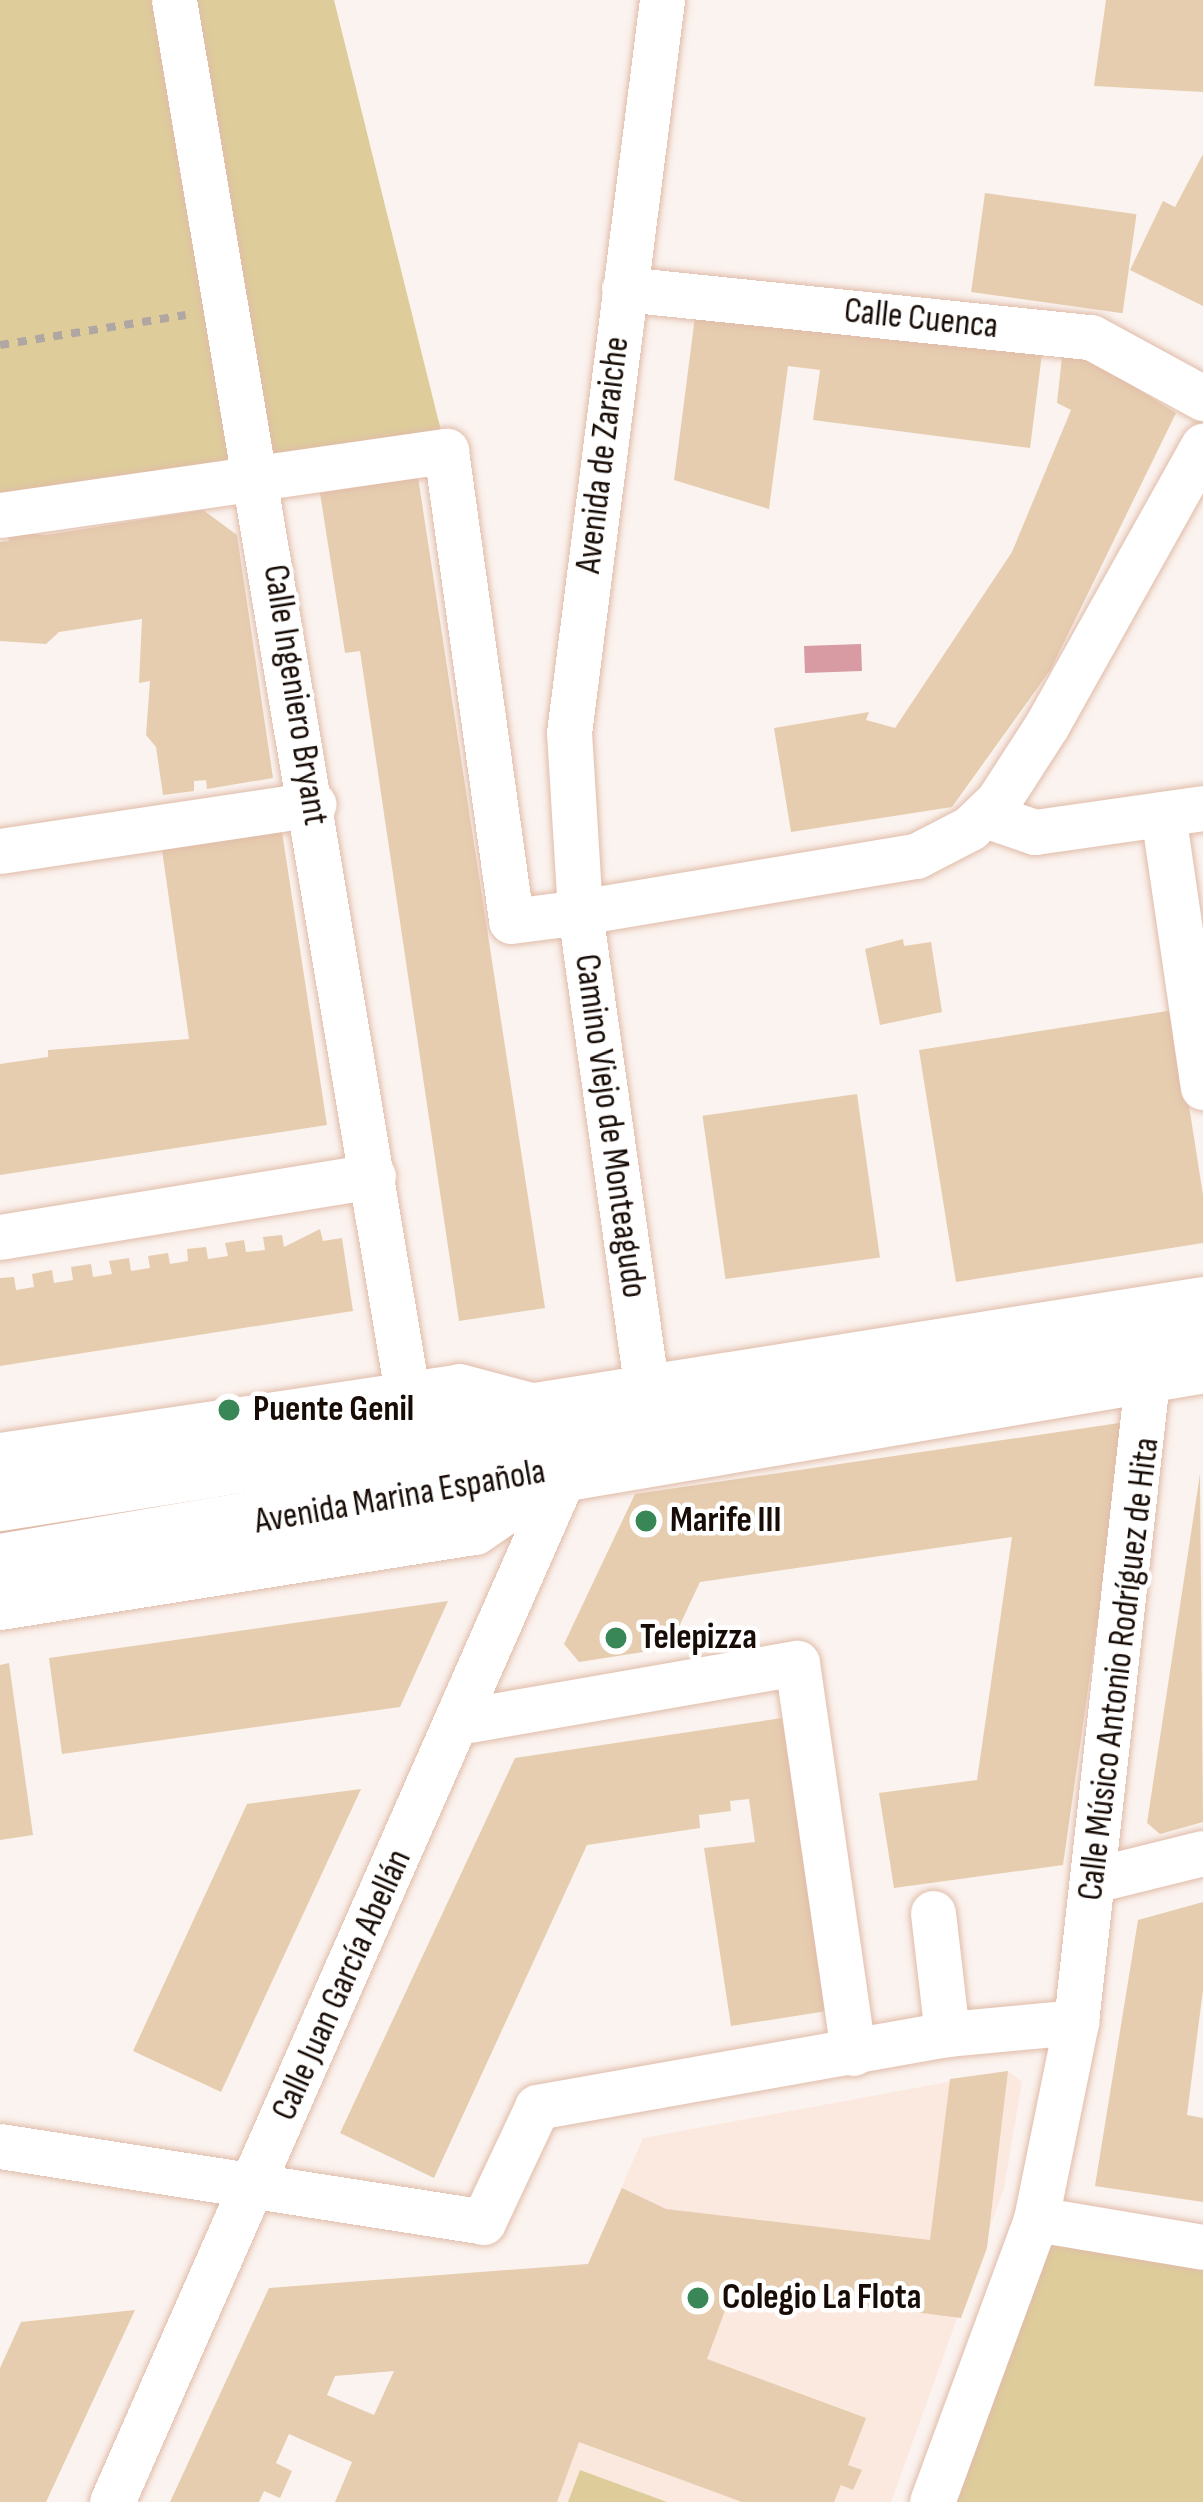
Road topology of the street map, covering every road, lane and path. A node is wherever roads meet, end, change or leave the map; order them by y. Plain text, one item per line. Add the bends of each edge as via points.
1 (174, 0) edge
2 (662, 0) edge
3 (624, 289) junction
4 (223, 309) junction
5 (0, 345) edge
6 (1203, 398) edge
7 (1203, 446) edge
8 (259, 475) junction
9 (0, 515) edge
10 (313, 804) junction
11 (1183, 811) edge
12 (985, 814) junction
13 (0, 851) edge
14 (580, 912) junction
15 (1203, 1087) edge
16 (373, 1176) junction
17 (0, 1238) edge
18 (1177, 1338) edge
19 (407, 1392) junction
20 (652, 1425) junction
21 (564, 1439) junction
22 (0, 1455) edge
23 (0, 1499) edge
24 (224, 1530) junction
25 (345, 1554) junction
26 (0, 1565) edge
27 (0, 1607) edge
28 (458, 1722) junction
29 (1203, 1853) edge
30 (1094, 1880) junction
31 (933, 1913) dead end
32 (1076, 2022) junction
33 (947, 2034) junction
34 (853, 2053) junction
35 (0, 2146) edge
36 (253, 2188) junction
37 (1036, 2219) junction
38 (1203, 2247) edge
39 (112, 2502) edge
40 (932, 2502) edge

1 - 4 street, Calle Ingeniero Bryant
2 - 3 street, Avenida de Zaraiche
3 - 6 street, Calle Cuenca via 1091,337
3 - 14 street, Avenida de Zaraiche via 569,734
4 - 5 path
4 - 8 street, Calle Ingeniero Bryant
7 - 12 street, Camino Viejo de Monteagudo via 1089,654
8 - 9 street
8 - 10 street, Calle Ingeniero Bryant
8 - 14 street via 446,451 511,921
10 - 13 street
10 - 16 street, Calle Ingeniero Bryant
11 - 12 street via 1036,832
11 - 15 street
12 - 14 street, Camino Viejo de Monteagudo via 916,856
14 - 20 street, Camino Viejo de Monteagudo
16 - 17 street
16 - 19 street, Calle Ingeniero Bryant
18 - 20 main road
18 - 30 street, Calle Músico Antonio Rodríguez de Hita
19 - 21 street, Avenida Marina Española via 459,1386
19 - 22 street, Avenida Marina Española
20 - 21 main road
21 - 23 main road, Avenida Marina Española
21 - 24 main road, Avenida Marina Española
21 - 25 street, Avenida Marina Española via 475,1532
21 - 28 street, Calle Juan García Abellán
24 - 25 street
24 - 26 main road, Avenida Marina Española
25 - 27 street, Avenida Marina Española
28 - 34 street via 797,1663
28 - 36 street, Calle Juan García Abellán
29 - 30 street
30 - 32 street, Calle Músico Antonio Rodríguez de Hita
31 - 33 street
32 - 33 street
32 - 37 street, Calle Músico Antonio Rodríguez de Hita
33 - 34 street
34 - 36 street via 536,2107 483,2222
35 - 36 street
36 - 39 street, Calle Juan García Abellán
37 - 38 street
37 - 40 street, Calle Músico Antonio Rodríguez de Hita

